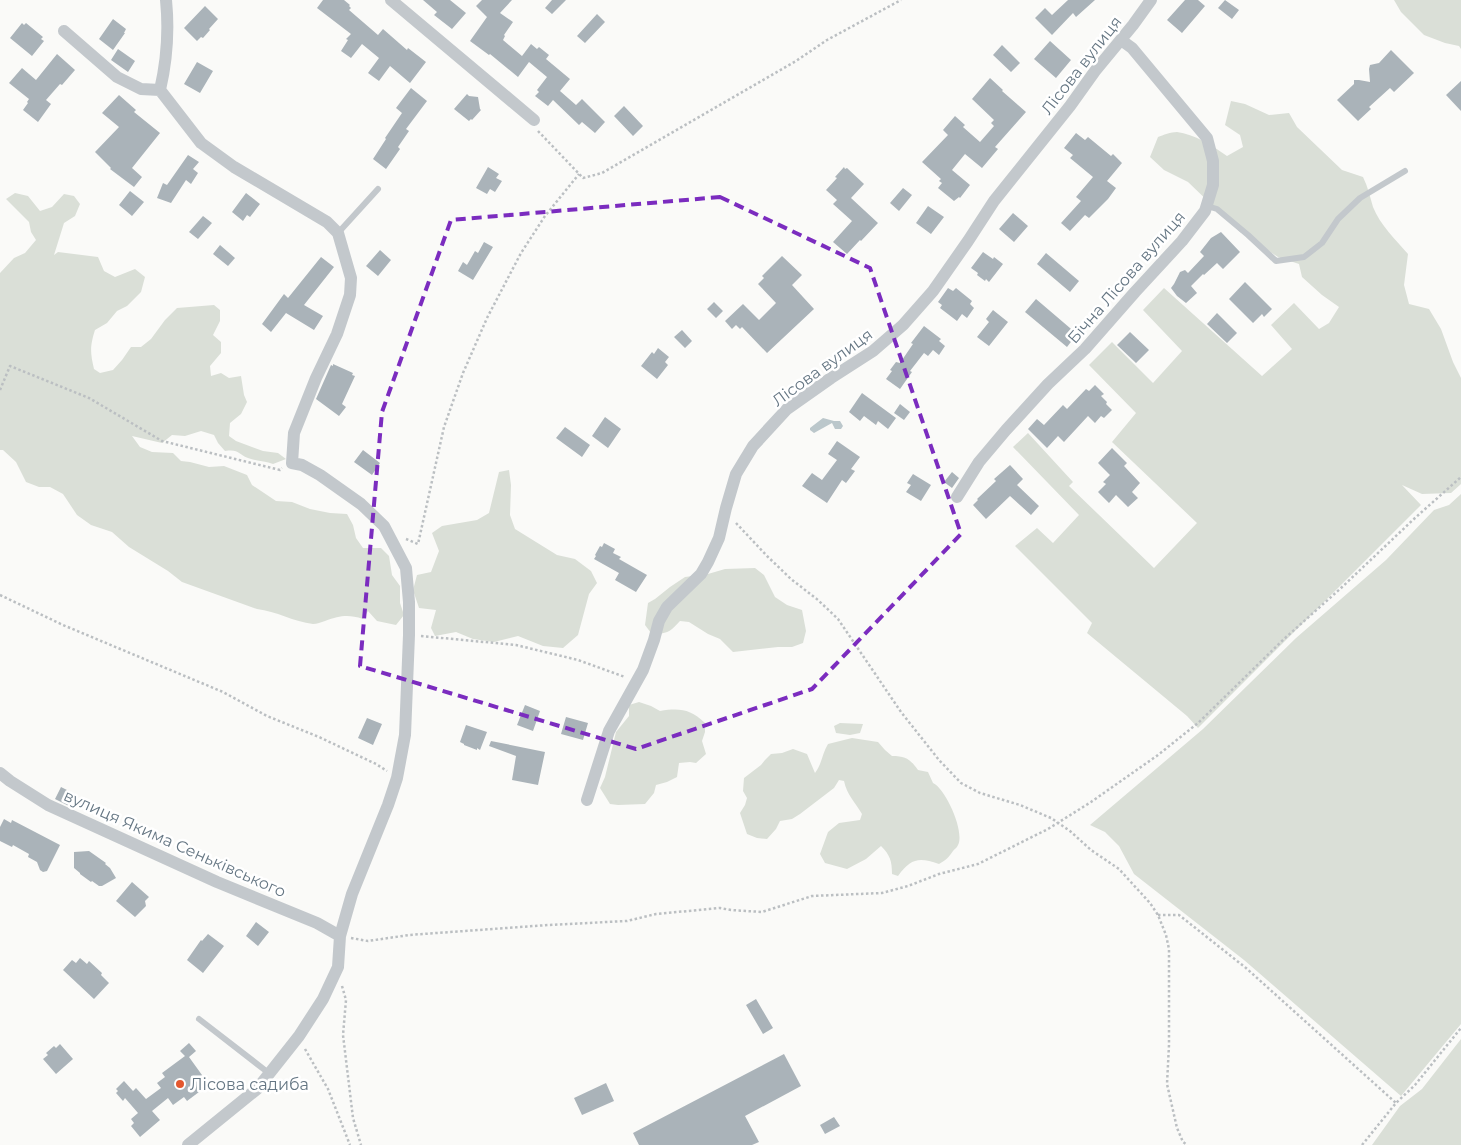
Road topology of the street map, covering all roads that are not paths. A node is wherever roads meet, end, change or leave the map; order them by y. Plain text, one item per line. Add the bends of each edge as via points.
1 (166, 0) edge
2 (391, 0) edge
3 (1151, 0) edge
4 (64, 31) dead end
5 (1121, 40) junction
6 (160, 90) junction
7 (534, 120) road end
8 (1405, 170) dead end
9 (378, 189) dead end
10 (1207, 206) junction
11 (338, 233) junction
12 (957, 497) dead end
13 (0, 773) edge
14 (587, 800) dead end
15 (340, 936) junction
16 (199, 1019) dead end
17 (270, 1074) junction
18 (188, 1145) edge

1 - 6 street via 166,63
2 - 7 street
3 - 5 street, Лісова вулиця
4 - 6 street via 117,77 141,89
5 - 10 street, Бічна Лісова вулиця via 1132,48 1207,138 1213,161
5 - 14 street, Лісова вулиця via 994,201 933,291 903,325 873,351 787,409 753,446 736,474 719,538 708,562 701,574 667,607 659,621 643,670 609,731
6 - 11 street via 201,143 234,167 327,222
8 - 10 lane via 1360,198 1338,219 1322,243 1304,257 1276,261 1217,209
9 - 11 lane
10 - 12 street, Бічна Лісова вулиця via 1182,241 1085,349 1006,430
11 - 15 street via 351,278 350,295 337,334 294,433 292,463 320,474 361,504 384,526 406,568 409,602 405,735 397,778 352,894
13 - 15 street, вулиця Якима Сеньківського via 48,805
15 - 17 street via 338,967 322,999
16 - 17 lane
17 - 18 street via 257,1089

